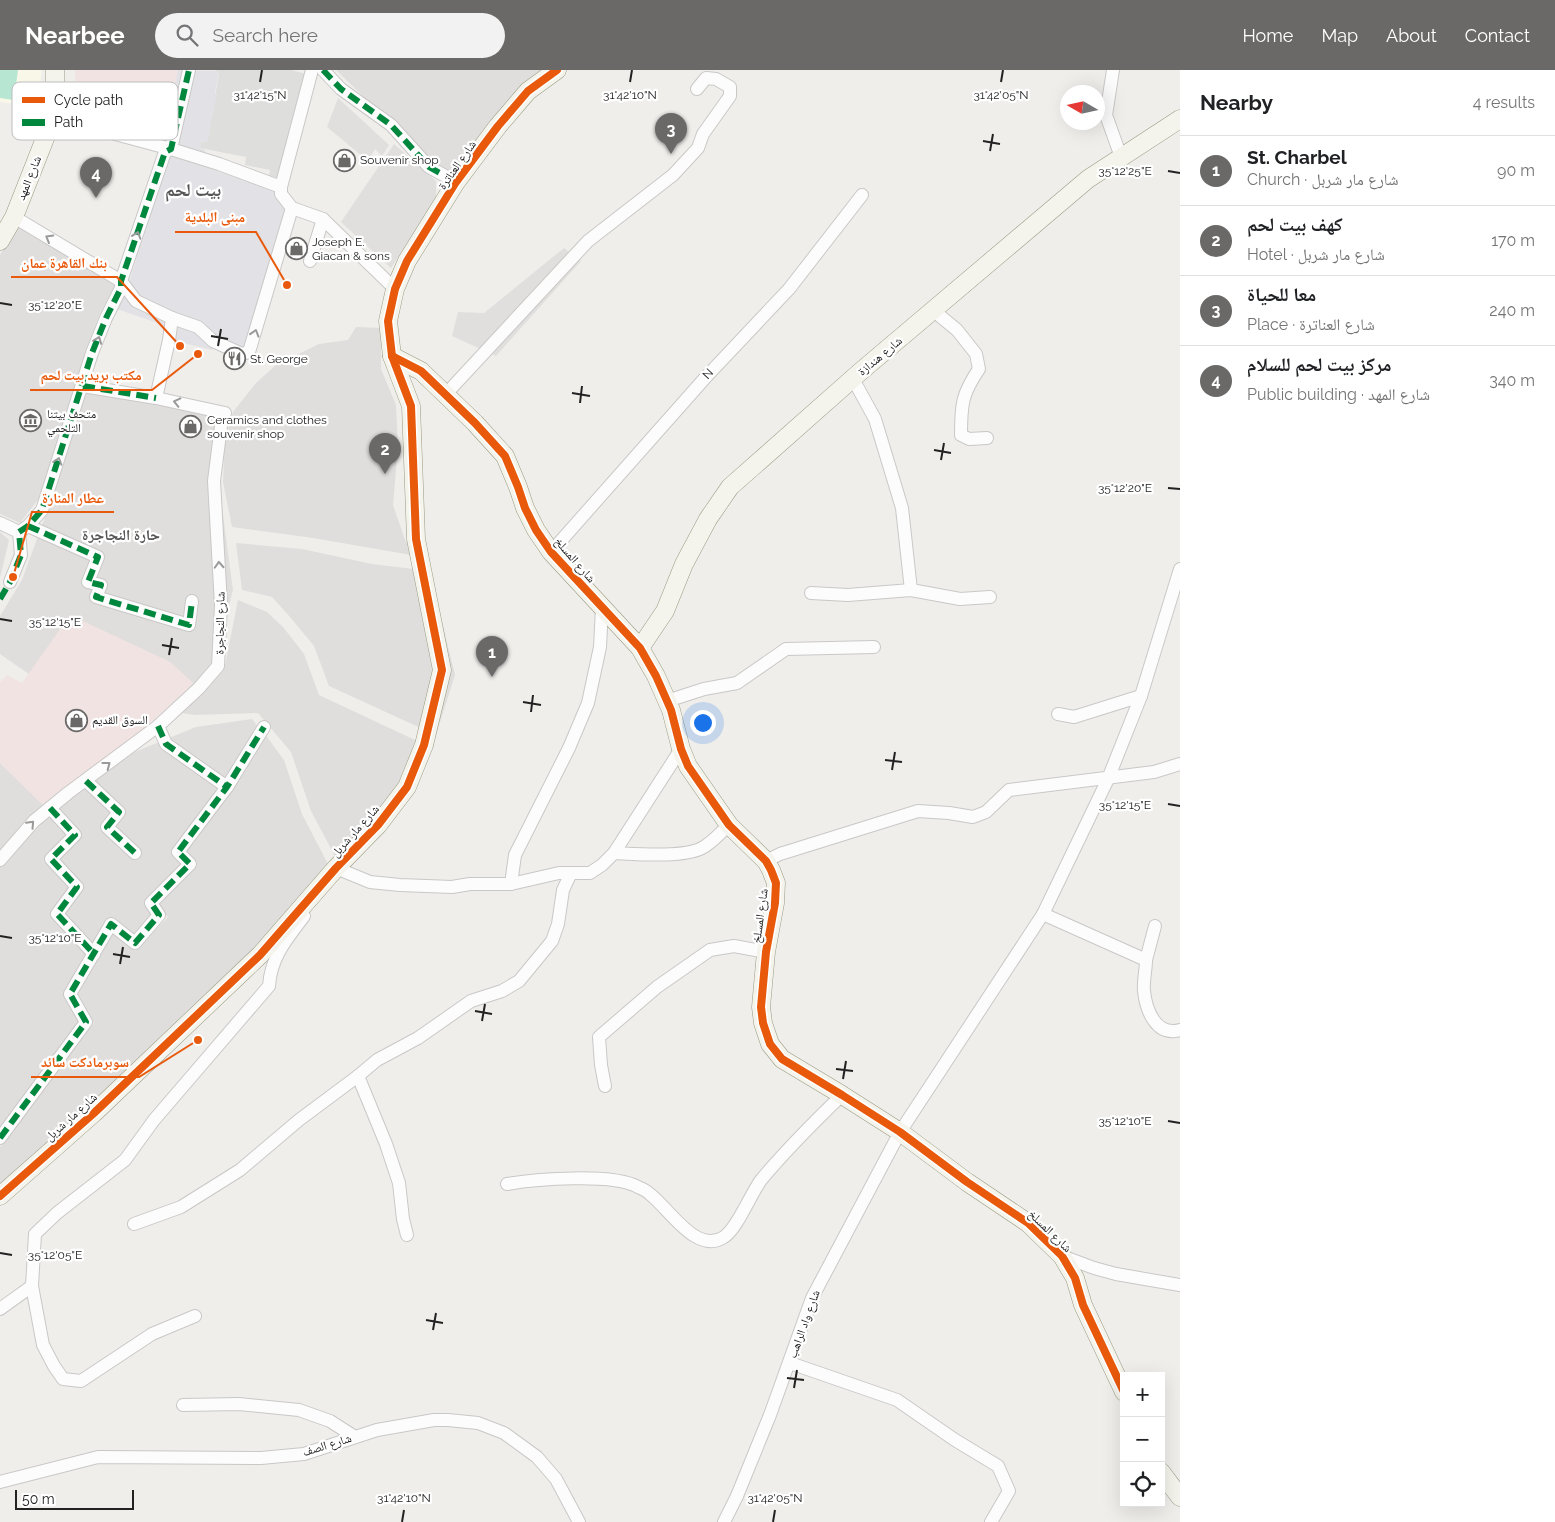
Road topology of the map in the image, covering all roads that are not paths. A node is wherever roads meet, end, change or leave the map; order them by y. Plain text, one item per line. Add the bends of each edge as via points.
1 (189, 70) edge
2 (312, 70) edge
3 (323, 70) edge
4 (557, 70) edge
5 (1114, 70) edge
6 (697, 89) dead end
7 (178, 118) edge
8 (1180, 119) edge
9 (44, 140) edge
10 (136, 140) edge
11 (173, 140) edge
12 (171, 149) junction
13 (1121, 157) junction
14 (456, 182) junction
15 (281, 187) junction
16 (862, 195) dead end
17 (292, 208) junction
18 (14, 217) junction
19 (323, 219) junction
20 (0, 241) edge
21 (310, 261) dead end
22 (121, 281) junction
23 (395, 289) junction
24 (934, 311) junction
25 (172, 318) junction
26 (392, 356) junction
27 (853, 378) junction
28 (83, 386) junction
29 (445, 395) junction
30 (156, 398) junction
31 (987, 438) dead end
32 (0, 523) edge
33 (24, 529) junction
34 (551, 552) junction
35 (1180, 569) edge
36 (10, 582) dead end
37 (911, 590) junction
38 (811, 593) dead end
39 (990, 597) dead end
40 (192, 601) dead end
41 (602, 608) junction
42 (874, 647) dead end
43 (640, 648) junction
44 (1141, 696) junction
45 (667, 701) junction
46 (1058, 714) dead end
47 (158, 726) junction
48 (264, 727) dead end
49 (681, 749) junction
50 (1180, 764) edge
51 (1108, 779) junction
52 (86, 781) junction
53 (227, 787) junction
54 (50, 808) junction
55 (728, 826) junction
56 (135, 853) dead end
57 (614, 853) junction
58 (0, 860) edge
59 (766, 861) junction
60 (336, 868) junction
61 (571, 873) junction
62 (511, 884) junction
63 (309, 900) junction
64 (1043, 914) junction
65 (1155, 926) dead end
66 (766, 952) junction
67 (94, 954) junction
68 (1146, 960) junction
69 (1180, 1030) edge
70 (358, 1076) junction
71 (605, 1086) dead end
72 (842, 1094) junction
73 (900, 1132) junction
74 (0, 1138) edge
75 (507, 1184) dead end
76 (0, 1196) edge
77 (134, 1224) dead end
78 (407, 1235) dead end
79 (1062, 1256) junction
80 (1180, 1284) edge
81 (32, 1286) junction
82 (0, 1309) edge
83 (195, 1316) dead end
84 (790, 1363) junction
85 (1120, 1384) edge
86 (183, 1405) dead end
87 (355, 1437) junction
88 (1165, 1477) edge
89 (0, 1482) edge
90 (1180, 1497) edge
91 (579, 1522) edge
92 (724, 1522) edge
93 (991, 1522) edge

1 - 7 street
2 - 15 street
3 - 14 street via 342,89 391,125 429,166
4 - 14 street, شارع العناترة via 528,91
5 - 13 street via 1106,114
6 - 29 street via 706,78 716,79 730,87 730,96 703,134 698,148 673,176 588,241
8 - 13 street, شارع هندازة
9 - 18 street, شارع المهد
10 - 12 street
11 - 12 street
12 - 15 street
22 -> 12 street via 165,152
13 - 24 street, شارع هندازة via 1088,179
14 - 23 street, شارع العناترة via 407,261
15 - 17 street via 281,194
16 - 34 street, N via 789,289 705,378
17 - 19 street
25 -> 17 street via 198,328 213,341 242,354 249,352
18 - 20 street, شارع المهد
22 -> 18 street
19 - 21 street
19 - 23 street
22 - 25 street via 136,301
28 -> 22 street via 92,353 121,288
23 - 26 street, شارع العناترة via 388,321
24 - 27 street, شارع هندازة
24 - 31 street via 957,330 976,354 979,369 962,400 961,435 969,440
25 - 30 street
26 - 29 street, شارع المسلخ via 421,371
26 - 60 street, شارع مار شربل via 411,406 416,539 442,670 424,745 407,787 378,825
27 - 37 street via 875,418 902,508
27 - 43 street, شارع هندازة via 730,487 708,519 664,611
28 - 30 street
33 -> 28 street via 42,510
29 - 34 street, شارع المسلخ via 504,456 532,523
47 -> 30 street, شارع النجاجرة via 218,666 221,605 214,481 225,413
32 - 33 street
33 - 36 street via 21,555
33 - 40 street via 98,557 88,582 101,585 96,597 190,625
34 - 41 street, شارع المسلخ
35 - 44 street, شارع واد الراهب
37 - 38 street via 848,595
37 - 39 street via 960,599
41 - 43 street, شارع المسلخ
41 - 62 street via 600,646 588,703 570,748 515,854
42 - 45 street via 786,649 737,683
43 - 45 street, شارع المسلخ
44 - 46 street via 1074,717
44 - 51 street, شارع واد الراهب
45 - 49 street, شارع المسلخ
52 -> 47 street, شارع النجاجرة
47 - 53 street via 166,744
48 - 53 street
49 - 55 street, شارع المسلخ via 688,766
49 - 57 street
50 - 51 street via 1154,772
51 - 59 street via 1009,790 986,812 973,817 918,811
51 - 64 street, شارع واد الراهب
52 - 54 street, شارع النجاجرة
52 - 56 street via 119,812 107,827
53 - 67 street via 178,852 190,864 152,903 159,916 135,943 111,924
58 -> 54 street, شارع النجاجرة via 34,821
54 - 67 street via 74,835 51,859 77,886 57,914
55 - 57 street via 707,845 689,852
55 - 59 street, شارع المسلخ
57 - 61 street via 590,873
59 - 66 street, شارع المسلخ via 776,883
60 - 62 street via 370,882 400,885
60 - 63 street, شارع مار شربل
61 - 62 street
61 - 70 street via 563,890 552,941 519,981 471,1001 418,1038 377,1060
63 - 76 street, شارع مار شربل via 260,955 94,1113
63 - 81 street via 306,914 279,949 269,986 154,1120 125,1160 34,1234
64 - 68 street
64 - 73 street, شارع واد الراهب
65 - 68 street
66 - 71 street via 734,946 710,950 657,987 599,1037
66 - 72 street, شارع المسلخ via 761,1007 770,1044 782,1059
67 - 74 street via 70,994 86,1022
68 - 69 street via 1144,991 1152,1018 1161,1029
70 - 77 street via 240,1170 181,1207
70 - 78 street via 399,1183
72 - 73 street, شارع المسلخ
72 - 75 street via 766,1175 732,1232 722,1239 702,1240 690,1234 651,1194 621,1181 597,1179
73 - 79 street, شارع المسلخ via 1028,1223
73 - 84 street, شارع واد الراهب via 812,1298
79 - 80 street via 1116,1274
79 - 85 street, شارع المسلخ via 1075,1278 1083,1305
81 - 82 street
81 - 83 street via 43,1346 63,1379 81,1381 152,1334
84 - 92 street, شارع واد الراهب
84 - 93 street via 897,1400 998,1466 1009,1492
86 - 87 street via 239,1404 299,1410 330,1421
87 - 89 street, شارع الصف via 304,1454 261,1458 98,1457
87 - 91 street, شارع الصف via 434,1420 478,1423 504,1433 537,1457 556,1479
88 - 90 street

